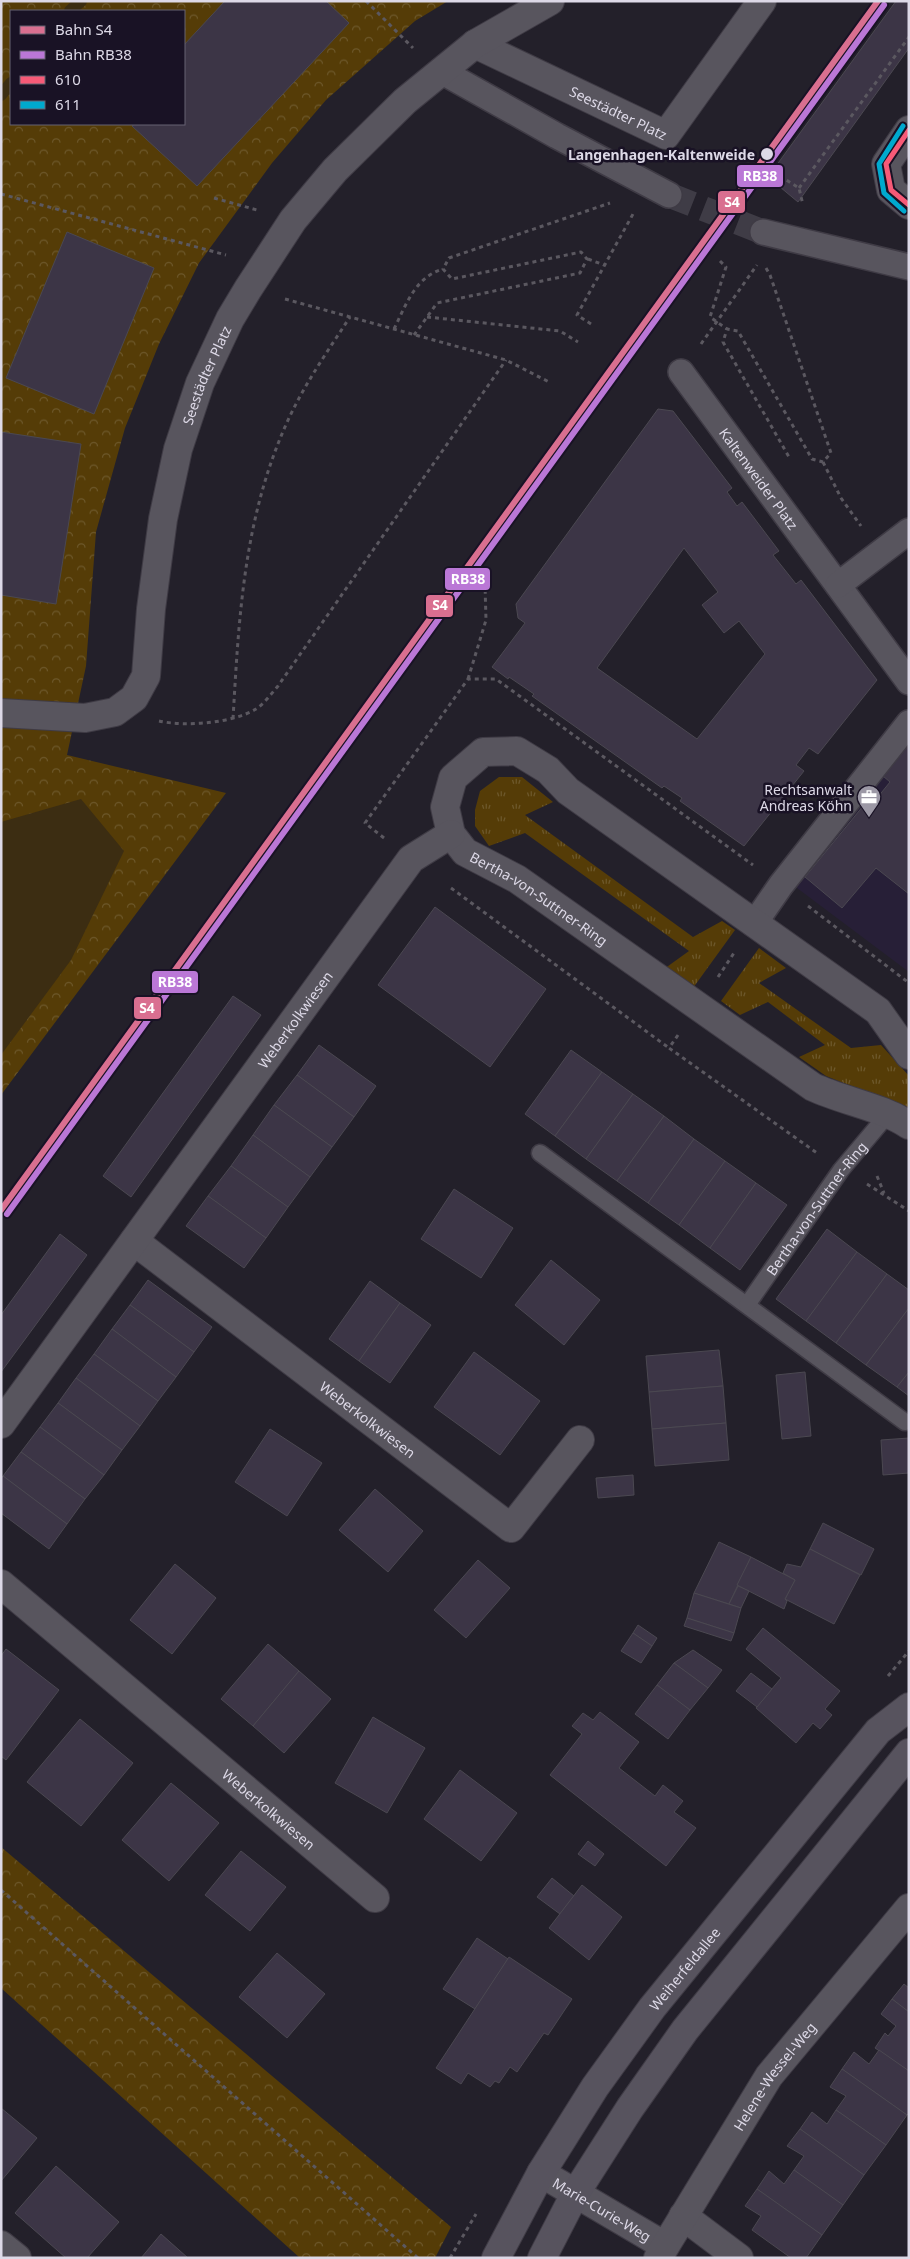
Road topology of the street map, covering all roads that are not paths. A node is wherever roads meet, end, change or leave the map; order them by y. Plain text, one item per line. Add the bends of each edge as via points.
1 (550, 1) edge
2 (762, 1) edge
3 (475, 44) junction
4 (441, 71) junction
5 (909, 130) edge
6 (669, 194) tunnel mouth
7 (909, 206) edge
8 (764, 232) tunnel mouth
9 (909, 266) edge
10 (681, 372) dead end
11 (909, 531) edge
12 (838, 585) junction
13 (909, 682) edge
14 (1, 713) edge
15 (909, 724) edge
16 (451, 834) junction
17 (754, 924) junction
18 (909, 1055) edge
19 (898, 1120) edge
20 (540, 1153) dead end
21 (134, 1241) junction
22 (747, 1305) junction
23 (905, 1422) dead end
24 (1, 1424) edge
25 (580, 1440) dead end
26 (1, 1584) edge
27 (909, 1707) edge
28 (909, 1753) edge
29 (375, 1898) dead end
30 (909, 1908) edge
31 (541, 2173) junction
32 (575, 2194) junction
33 (683, 2216) junction
34 (1, 2245) edge
35 (661, 2252) edge
36 (17, 2258) edge
37 (496, 2258) edge
38 (542, 2258) edge
39 (739, 2258) edge

1 - 3 street, Seestädter Platz
2 - 3 street, Seestädter Platz via 666,135
3 - 4 street, Seestädter Platz
4 - 6 street
4 - 14 street, Seestädter Platz via 405,101 335,170 293,220 230,319 200,383 178,449 163,519 146,676 134,698 115,712 85,718
5 - 7 street via 886,164 891,190
8 - 9 street
10 - 12 street, Kaltenweider Platz
11 - 12 street
12 - 13 street, Kaltenweider Platz
15 - 17 street via 786,877
16 - 17 street, Bertha-von-Suttner-Ring via 445,807 453,778 483,752 517,751 548,770 568,791
16 - 19 street, Bertha-von-Suttner-Ring via 464,852 517,879 813,1087
16 - 21 street, Weberkolkwiesen via 411,859
17 - 18 street, Bertha-von-Suttner-Ring via 878,1011
19 - 22 lane, Bertha-von-Suttner-Ring via 841,1170
20 - 22 lane
21 - 24 street, Weberkolkwiesen
21 - 25 street, Weberkolkwiesen via 511,1528
22 - 23 lane
26 - 29 street, Weberkolkwiesen
27 - 31 main road, Weiherfeldallee via 878,1732 652,2008 595,2087
28 - 32 main road via 685,2030
30 - 33 street, Helene-Wessel-Weg via 769,2076
31 - 32 street, Marie-Curie-Weg
31 - 37 main road, Weiherfeldallee
32 - 35 street, Marie-Curie-Weg
32 - 38 main road
33 - 35 street, Helene-Wessel-Weg
33 - 39 street
34 - 36 street

